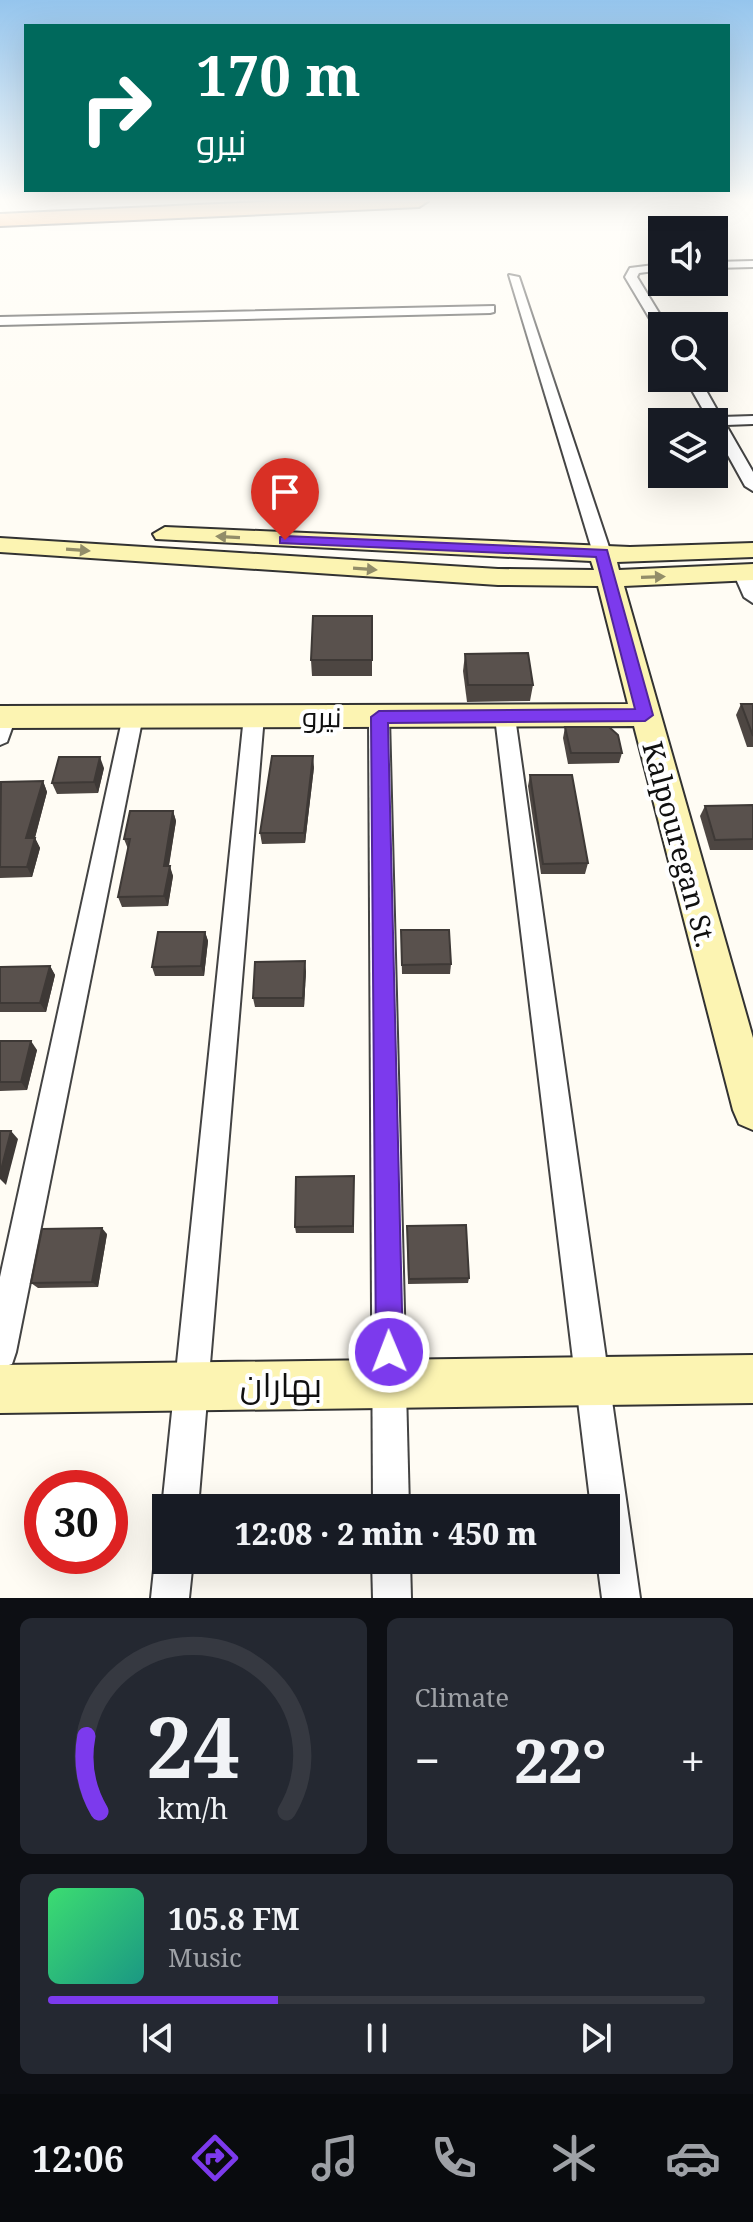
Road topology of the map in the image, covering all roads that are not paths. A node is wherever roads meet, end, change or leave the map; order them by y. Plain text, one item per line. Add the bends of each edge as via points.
1 (632, 276) edge
2 (513, 277) dead end
3 (490, 309) dead end
4 (652, 312) edge
5 (0, 321) edge
6 (753, 420) edge
7 (728, 421) edge
8 (728, 440) edge
9 (753, 486) edge
10 (0, 525) edge
11 (0, 545) edge
12 (749, 565) edge
13 (604, 566) junction
14 (753, 597) edge
15 (645, 715) junction
16 (133, 716) junction
17 (254, 716) junction
18 (379, 717) junction
19 (505, 717) junction
20 (2, 724) edge
21 (753, 1110) edge
22 (0, 1352) edge
23 (753, 1379) edge
24 (193, 1384) junction
25 (390, 1384) junction
26 (595, 1385) junction
27 (0, 1389) edge
28 (181, 1494) edge
29 (391, 1494) edge
30 (173, 1574) edge
31 (391, 1574) edge
32 (170, 1598) edge
33 (392, 1598) edge
34 (621, 1598) edge

1 - 4 street
2 - 13 street
3 - 5 street
6 - 7 street
8 - 9 street
13 -> 10 main road
11 -> 13 main road via 498,577
12 - 13 main road
12 - 14 street
13 - 15 main road, Kalpouregan St.
15 - 19 main road, نیرو
15 - 21 main road, Kalpouregan St.
16 - 17 main road, نیرو
16 - 20 main road, نیرو
16 - 22 street
17 - 18 main road, نیرو
17 - 24 street
18 - 19 main road, نیرو
18 - 25 street
19 - 26 street
23 - 26 main road, بهاران
24 - 25 main road, بهاران
24 - 27 main road, بهاران
24 - 28 street
25 - 26 main road, بهاران
25 - 29 street
26 - 34 street
30 - 32 street
31 - 33 street

